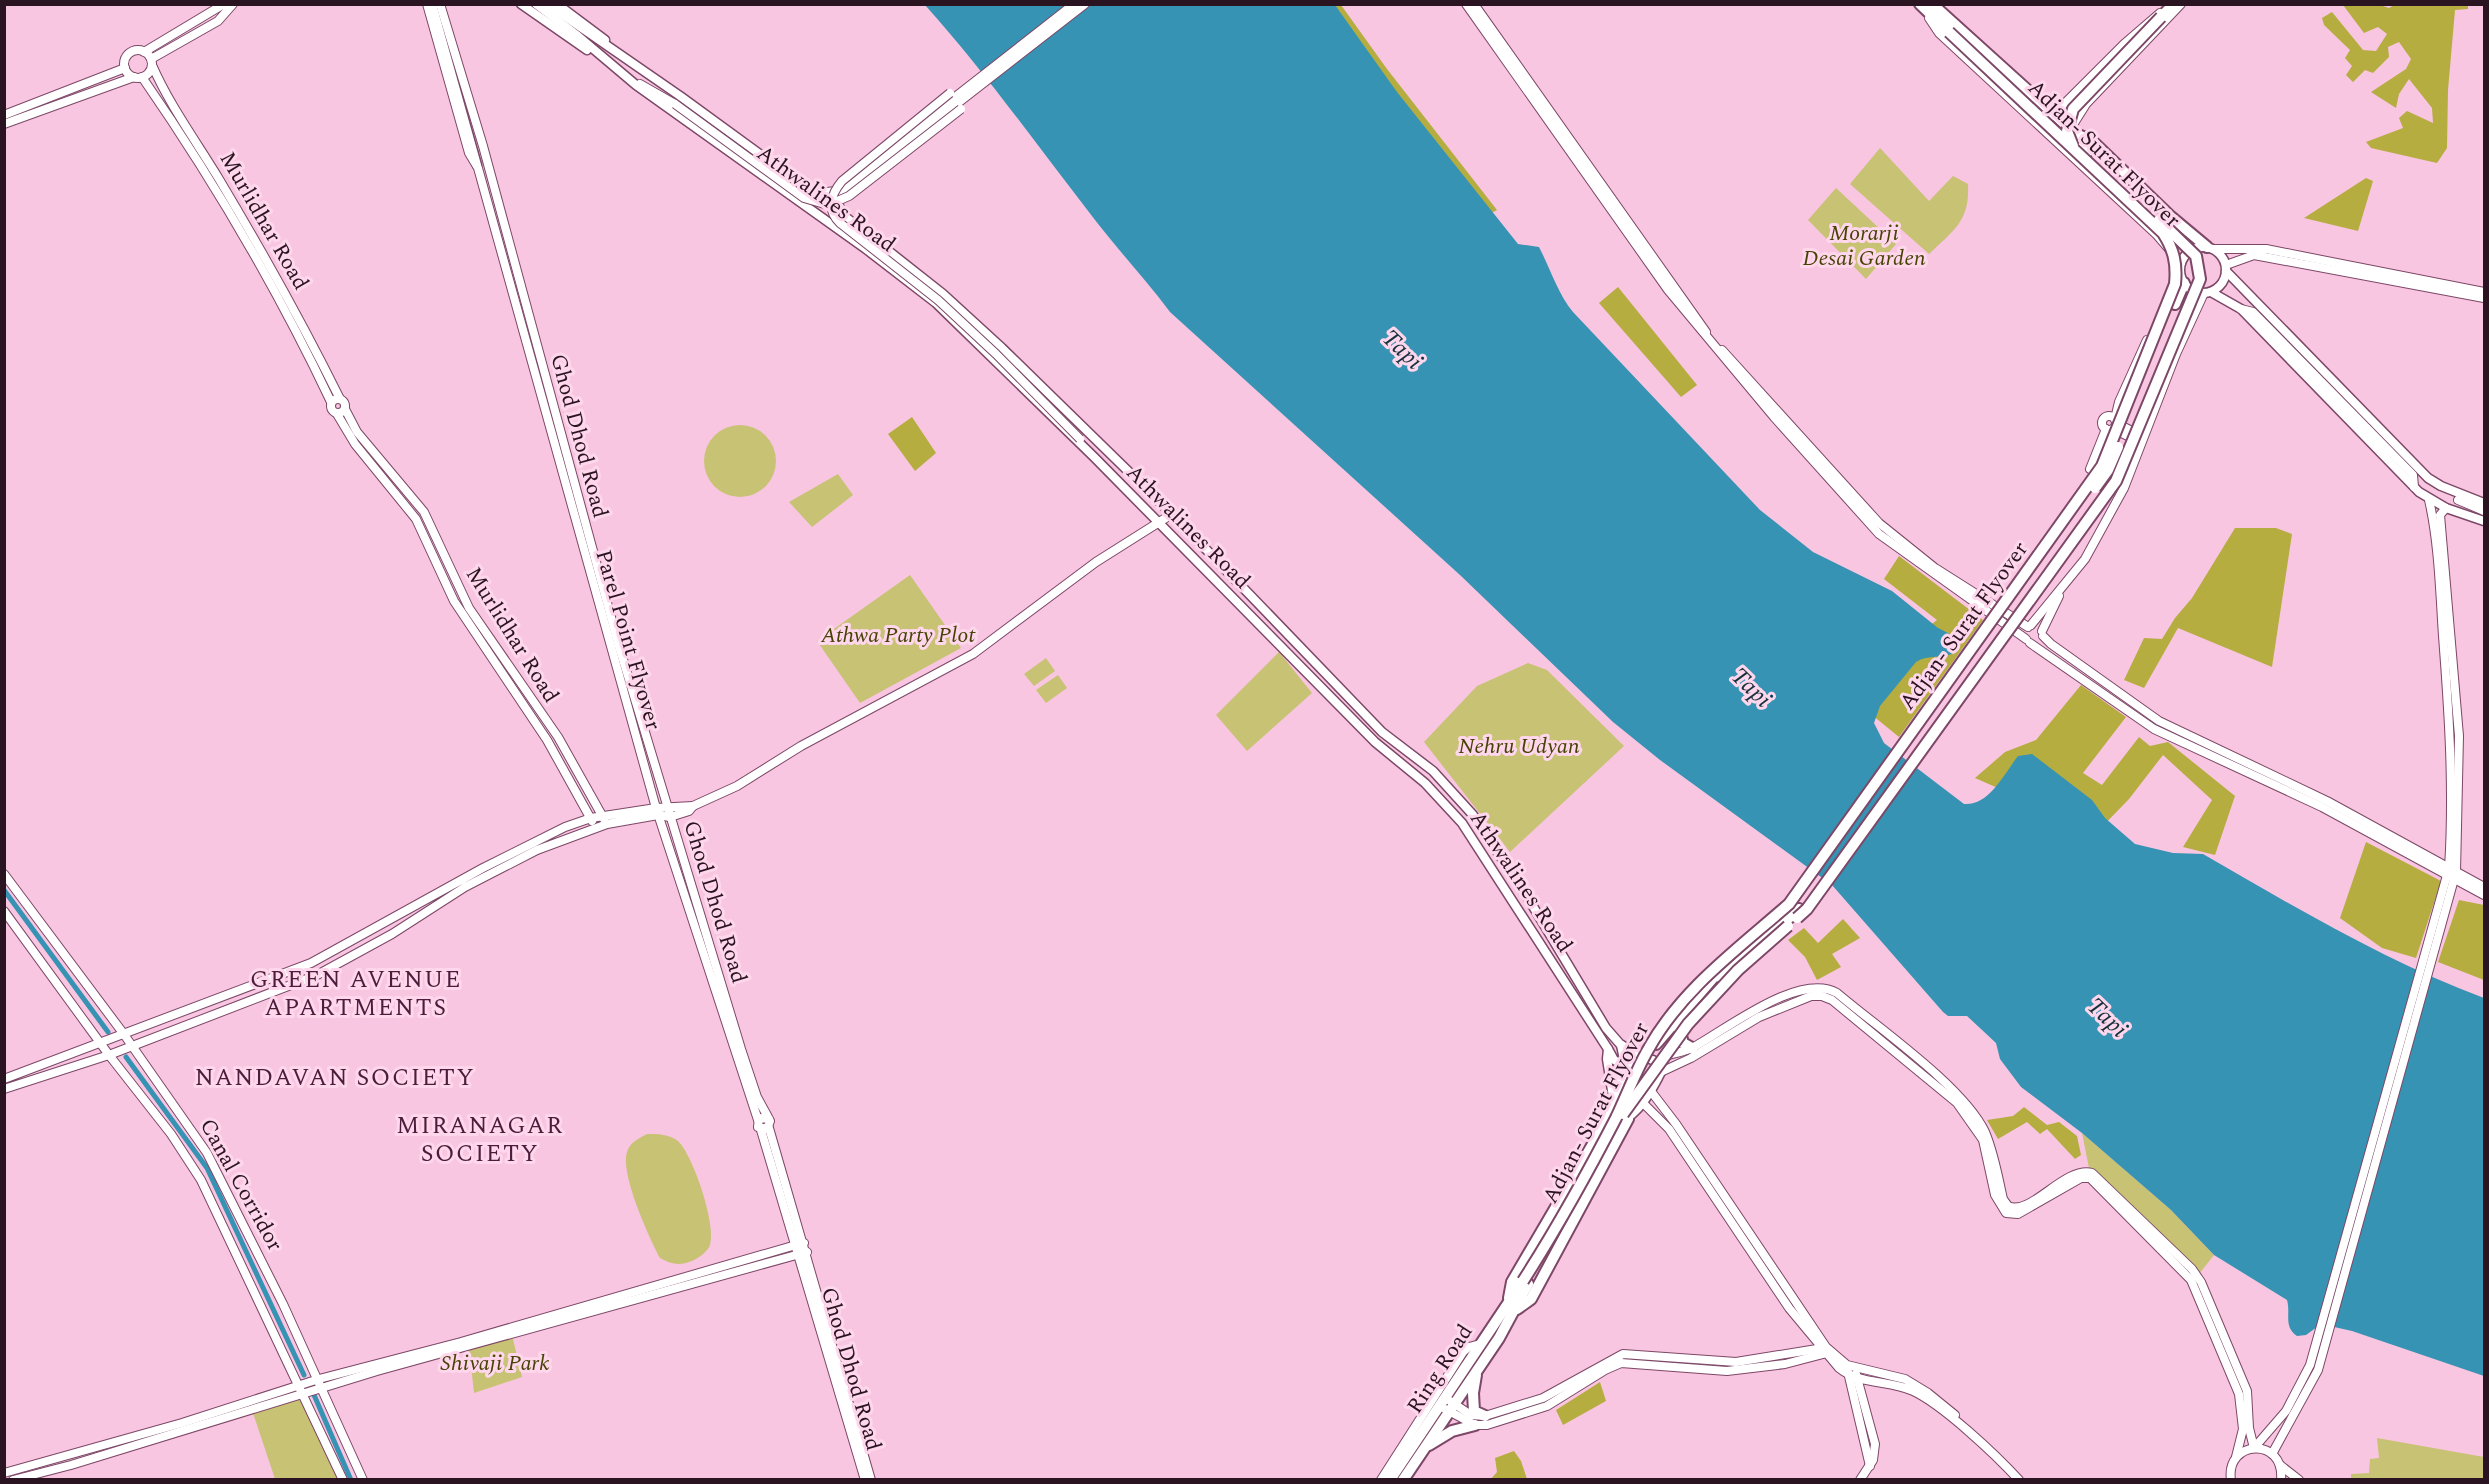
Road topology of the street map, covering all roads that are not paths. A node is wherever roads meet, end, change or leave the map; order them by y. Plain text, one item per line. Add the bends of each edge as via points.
1 (224, 4) edge
2 (232, 4) edge
3 (427, 4) edge
4 (432, 4) edge
5 (440, 4) edge
6 (521, 4) edge
7 (536, 4) edge
8 (547, 4) edge
9 (557, 4) edge
10 (1074, 4) edge
11 (1085, 4) edge
12 (1466, 4) edge
13 (1474, 4) edge
14 (1920, 4) edge
15 (2173, 4) edge
16 (2181, 4) edge
17 (1933, 5) edge
18 (580, 33) junction
19 (144, 52) junction
20 (618, 56) junction
21 (151, 62) junction
22 (125, 68) junction
23 (620, 71) junction
24 (138, 77) junction
25 (634, 83) junction
26 (970, 90) junction
27 (2054, 114) junction
28 (4, 115) edge
29 (4, 124) edge
30 (2040, 127) junction
31 (2074, 132) junction
32 (2061, 146) junction
33 (2083, 153) junction
34 (476, 162) junction
35 (803, 185) junction
36 (843, 215) junction
37 (2210, 248) junction
38 (888, 251) junction
39 (880, 260) junction
40 (2181, 267) junction
41 (2226, 268) junction
42 (2186, 286) junction
43 (2484, 292) edge
44 (2208, 293) junction
45 (2484, 298) edge
46 (336, 400) junction
47 (2119, 402) junction
48 (345, 409) junction
49 (337, 414) junction
50 (1777, 414) junction
51 (2107, 416) junction
52 (2113, 425) junction
53 (2141, 439) junction
54 (1094, 457) junction
55 (2435, 483) junction
56 (2124, 488) junction
57 (2459, 497) junction
58 (2428, 498) junction
59 (2484, 503) edge
60 (2450, 510) junction
61 (2484, 511) edge
62 (1172, 514) junction
63 (2484, 520) edge
64 (1179, 522) junction
65 (1159, 524) junction
66 (1166, 531) junction
67 (2071, 574) junction
68 (2029, 626) junction
69 (2042, 633) junction
70 (2028, 641) junction
71 (693, 806) junction
72 (667, 808) junction
73 (657, 812) junction
74 (670, 817) junction
75 (591, 818) junction
76 (605, 820) junction
77 (595, 828) junction
78 (4, 874) edge
79 (2452, 874) junction
80 (2484, 887) edge
81 (2484, 895) edge
82 (2444, 901) junction
83 (1798, 906) junction
84 (4, 911) edge
85 (1681, 1023) junction
86 (123, 1033) junction
87 (100, 1042) junction
88 (1620, 1044) junction
89 (131, 1046) junction
90 (1692, 1048) junction
91 (1608, 1049) junction
92 (1671, 1054) junction
93 (109, 1056) junction
94 (1652, 1063) junction
95 (4, 1078) edge
96 (4, 1089) edge
97 (1650, 1090) junction
98 (1642, 1102) junction
99 (1613, 1106) junction
100 (1628, 1119) junction
101 (766, 1126) junction
102 (800, 1244) junction
103 (803, 1253) junction
104 (1526, 1283) junction
105 (1511, 1307) junction
106 (1812, 1338) junction
107 (1480, 1344) junction
108 (1826, 1350) junction
109 (1803, 1351) junction
110 (1851, 1366) junction
111 (1478, 1369) junction
112 (1853, 1376) junction
113 (321, 1383) junction
114 (299, 1390) junction
115 (1446, 1404) junction
116 (1485, 1416) junction
117 (1475, 1425) junction
118 (1968, 1432) junction
119 (1427, 1446) junction
120 (2254, 1448) junction
121 (2272, 1454) junction
122 (2236, 1457) junction
123 (2280, 1465) junction
124 (4, 1473) edge
125 (13, 1479) edge
126 (343, 1479) edge
127 (363, 1479) edge
128 (865, 1479) edge
129 (871, 1479) edge
130 (1381, 1479) edge
131 (1390, 1479) edge
132 (1403, 1479) edge
133 (1860, 1479) edge
134 (2019, 1479) edge
135 (2231, 1479) edge
136 (2281, 1479) edge
137 (2299, 1479) edge

1 - 19 street
2 - 21 street via 218,21
3 - 34 street via 469,153
4 - 34 main road
5 - 72 street, Ghod Dhod Road
6 - 23 main road
7 - 18 main road
8 - 18 main road
9 - 20 main road via 616,50
10 - 26 street
11 - 26 street
12 - 50 street via 1668,290
13 - 50 street via 1707,332
14 - 30 street via 1940,33
14 - 33 highway, Adjan- Surat Flyover, bridge
15 - 27 street via 2151,19
15 - 33 highway, bridge via 2073,109 2067,131
16 - 31 street via 2086,104 2076,117
17 - 27 highway
18 - 20 main road
18 - 23 main road
19 - 21 street
19 - 22 street via 129,54
20 - 35 main road, Athwalines Road
21 - 24 street via 149,73
21 - 46 street, Murlidhar Road via 172,106 276,276
22 - 24 street
22 - 28 street
23 - 25 main road, Athwalines Road
24 - 29 street
24 - 46 street, Murlidhar Road via 220,194
25 - 26 street, bridge via 675,104 804,198 828,206 849,196 961,109
25 - 39 main road, Athwalines Road
26 - 35 street via 835,191 820,193
26 - 36 street via 841,195 838,202
26 - 54 street, bridge via 950,93 842,181 832,198 833,214 938,300 996,354
27 - 30 street
27 - 31 highway
30 - 32 street
31 - 32 street
31 - 33 highway, Adjan- Surat Flyover
31 - 37 highway via 2092,141 2171,217
32 - 40 street via 2156,234
33 - 104 highway, Adjan- Surat Flyover, bridge via 2163,233 2176,262 2175,285 2103,464 1788,904 1686,999 1649,1047 1610,1130
33 - 104 highway, Adjan- Surat Flyover, bridge via 2189,247 2200,272 2117,479 1807,909 1738,970 1662,1058 1617,1122
34 - 73 street, Parel Point Flyover
35 - 36 main road, Athwalines Road
36 - 38 main road, Athwalines Road
37 - 40 main road via 2193,249
37 - 41 main road
37 - 43 street via 2266,249
38 - 39 main road
38 - 62 main road, Athwalines Road via 1002,348
39 - 54 main road, Athwalines Road via 936,303
40 - 42 main road
40 - 47 street
41 - 44 main road via 2222,284
41 - 45 street via 2254,255
41 - 55 main road
42 - 44 main road
42 - 83 highway, bridge via 2108,470
44 - 53 street
44 - 58 main road via 2241,309
46 - 48 street, Murlidhar Road via 344,402
46 - 49 street, Murlidhar Road via 331,409
47 - 51 street
47 - 52 street
48 - 49 street
48 - 76 street, Murlidhar Road via 357,432 424,512 464,600 558,737
49 - 75 street, Murlidhar Road via 355,444 416,519 454,601 551,746
50 - 68 street via 1879,524 1935,568
50 - 70 street via 1879,534
51 - 52 street
51 - 52 street via 2102,422
52 - 53 street
52 - 56 street via 2090,469
53 - 56 street
54 - 65 main road, Athwalines Road
55 - 57 main road
55 - 58 main road
56 - 67 street via 2085,559
57 - 59 main road
57 - 60 main road
57 - 61 street
58 - 60 main road
58 - 79 street via 2439,583 2450,737
60 - 63 main road
60 - 79 street via 2440,515 2459,736
62 - 64 main road, Athwalines Road
62 - 65 street
64 - 66 main road
64 - 88 main road, Athwalines Road via 1382,732 1433,771 1473,815 1606,1028
65 - 66 main road, Athwalines Road
65 - 71 street via 1096,562 973,654 801,746 737,786
66 - 91 main road, Athwalines Road via 1375,742 1425,783 1462,823
67 - 68 street
67 - 69 street
68 - 69 street via 2037,625
68 - 70 street via 2024,634
69 - 70 street via 2037,643
69 - 79 street via 2051,644 2155,718 2327,801
70 - 79 street via 2154,729 2322,807
71 - 72 street
71 - 74 street
72 - 73 street
72 - 74 street, Ghod Dhod Road
73 - 74 street
73 - 76 street
73 - 101 street, Parel Point Flyover via 758,1120 763,1117
74 - 101 street, Ghod Dhod Road
75 - 76 street
75 - 77 street, Murlidhar Road
75 - 86 street via 533,841 311,963
76 - 77 street
77 - 89 street via 537,850 490,874 316,975
78 - 86 street, Canal Corridor
79 - 80 street
79 - 81 street
79 - 82 street
82 - 120 street via 2310,1365 2286,1411
82 - 121 street via 2318,1370
83 - 85 highway via 1736,963
83 - 94 highway via 1725,963 1655,1045
84 - 87 street
85 - 90 highway via 1681,1039
85 - 92 highway
86 - 87 street
86 - 89 street, Canal Corridor
87 - 93 street
87 - 95 street
88 - 91 main road via 1624,1060 1620,1063
88 - 94 main road, Athwalines Road
89 - 93 street
89 - 113 street, Canal Corridor via 207,1153
90 - 92 street
90 - 120 street via 1755,1010 1812,987 1830,989 1939,1078 1970,1109 1988,1139 2008,1206 2021,1207 2077,1173 2085,1171 2100,1178 2198,1277 2247,1391
91 - 99 main road, Athwalines Road
92 - 94 highway
93 - 96 street
93 - 114 street via 171,1134 201,1180
94 - 97 main road
94 - 99 main road via 1630,1063
94 - 122 street via 1811,996 1832,1000 1957,1103 1983,1140 1995,1195 2006,1213 2018,1214 2081,1178 2090,1178 2185,1272 2239,1394 2242,1429
97 - 98 main road
97 - 108 street
98 - 100 main road
98 - 106 street via 1669,1129
99 - 100 main road via 1613,1115 1620,1122
99 - 105 highway via 1512,1282
100 - 105 highway via 1531,1299
101 - 102 street, Ghod Dhod Road
102 - 103 street, Ghod Dhod Road
102 - 113 street
103 - 113 street
103 - 128 street, Ghod Dhod Road
103 - 129 street
104 - 105 highway, Ring Road
105 - 107 highway, Ring Road
105 - 111 highway, Ring Road
106 - 108 street
106 - 109 street
107 - 115 highway, Ring Road
107 - 130 street via 1463,1352
108 - 109 street
108 - 110 street
108 - 112 street
108 - 117 street via 1785,1364 1727,1371 1622,1363 1547,1406
109 - 116 street via 1736,1362 1623,1354 1543,1398
110 - 112 street
110 - 118 street via 1899,1377 1921,1388 1966,1425
111 - 115 highway, Ring Road
111 - 116 highway via 1472,1404 1474,1411
112 - 118 street via 1913,1390
112 - 133 street via 1870,1467
113 - 114 street
113 - 127 street, Canal Corridor
114 - 124 street
114 - 125 street via 70,1465
114 - 126 street
115 - 116 street
115 - 117 street
115 - 119 highway, Ring Road
115 - 131 highway, Ring Road
117 - 119 highway via 1452,1431
118 - 134 street
119 - 132 highway, Ring Road
120 - 121 street
120 - 122 street
121 - 123 street
122 - 135 street
123 - 136 street
123 - 137 street

